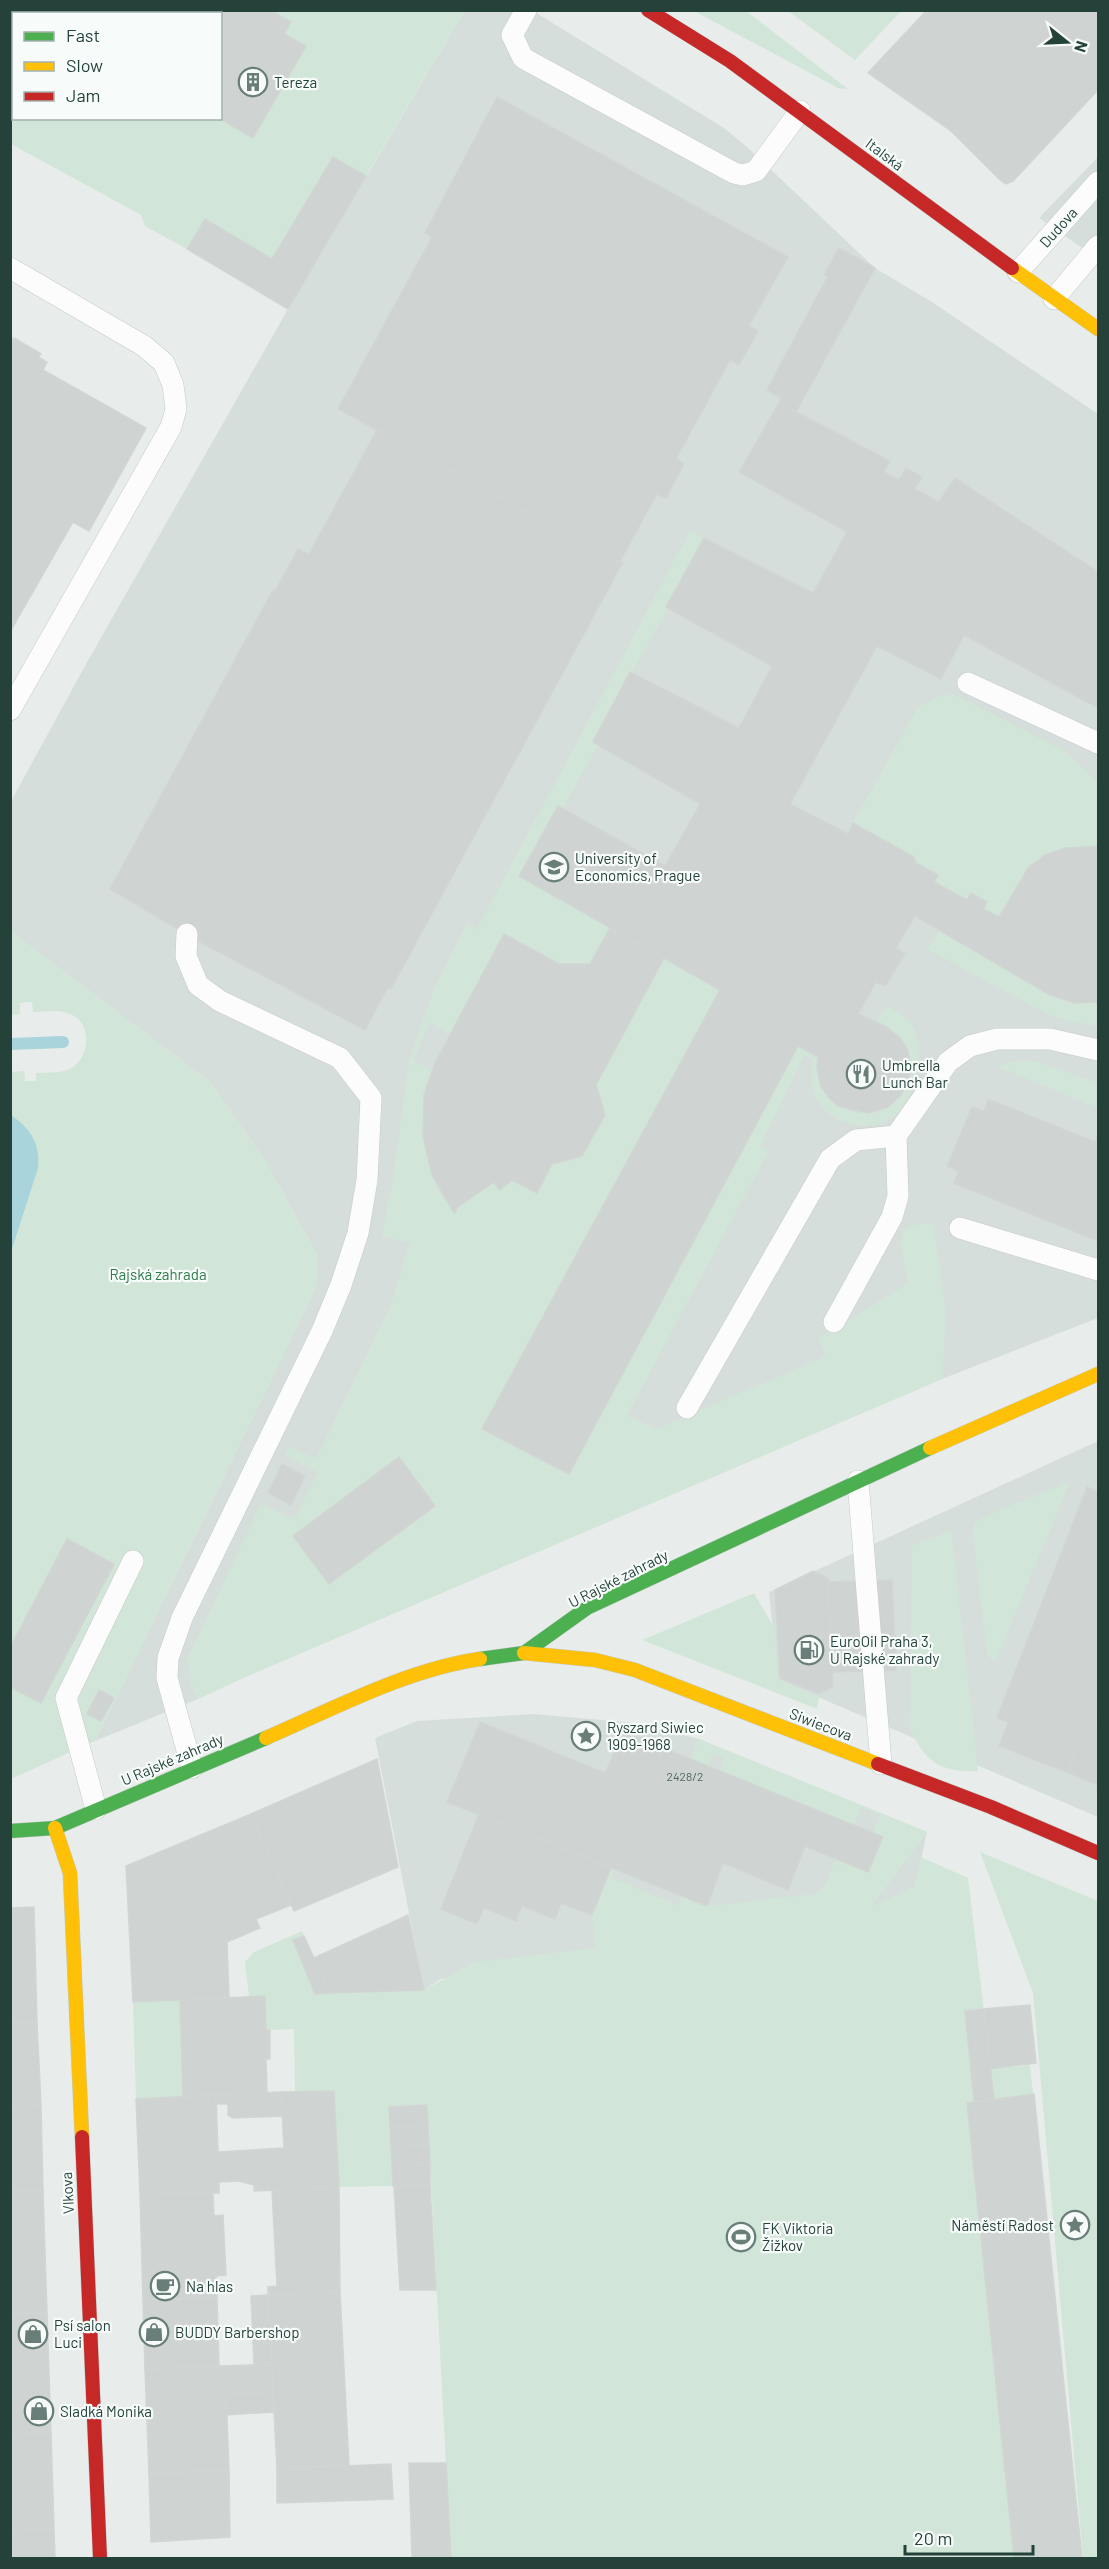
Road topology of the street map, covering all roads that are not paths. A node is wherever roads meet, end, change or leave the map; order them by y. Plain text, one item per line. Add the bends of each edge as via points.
1 (526, 10) edge
2 (648, 10) edge
3 (800, 111) junction
4 (1098, 182) edge
5 (1098, 246) edge
6 (10, 268) edge
7 (1017, 272) junction
8 (1054, 299) junction
9 (1098, 328) edge
10 (968, 683) dead end
11 (10, 710) edge
12 (1098, 743) edge
13 (187, 934) dead end
14 (1098, 1050) edge
15 (896, 1136) junction
16 (960, 1228) dead end
17 (1098, 1270) edge
18 (834, 1322) dead end
19 (1098, 1374) edge
20 (687, 1408) dead end
21 (858, 1481) junction
22 (133, 1562) dead end
23 (524, 1653) junction
24 (881, 1764) junction
25 (192, 1768) junction
26 (96, 1809) junction
27 (56, 1828) junction
28 (10, 1831) edge
29 (1098, 1853) edge
30 (100, 2559) edge

1 - 3 lane via 512,35 524,58 734,173 756,171
2 - 3 street, Italská
3 - 7 street, Italská
4 - 7 lane, Dudova
5 - 8 lane
6 - 11 lane via 144,346 164,363 173,385 176,409 171,428
7 - 8 street, Italská
8 - 9 street, Italská
10 - 12 lane
13 - 25 lane via 186,956 198,985 220,1001 340,1058 370,1098 367,1180 358,1233 341,1285 182,1618 168,1658 167,1678
14 - 15 lane via 1050,1039 997,1039 970,1046 948,1062
15 - 18 lane via 898,1196 892,1217
15 - 20 lane via 856,1140 830,1159
16 - 17 lane
19 - 21 street, U Rajské zahrady
21 - 23 street, U Rajské zahrady via 587,1608
21 - 24 lane
22 - 26 lane via 66,1698
23 - 24 street, Siwiecova via 595,1660 636,1670
23 - 25 street, U Rajské zahrady via 464,1661 402,1680
24 - 29 street, Siwiecova
25 - 26 street, U Rajské zahrady
26 - 27 street, U Rajské zahrady
27 - 28 street, U Rajské zahrady
27 - 30 street, Vlkova via 70,1873

